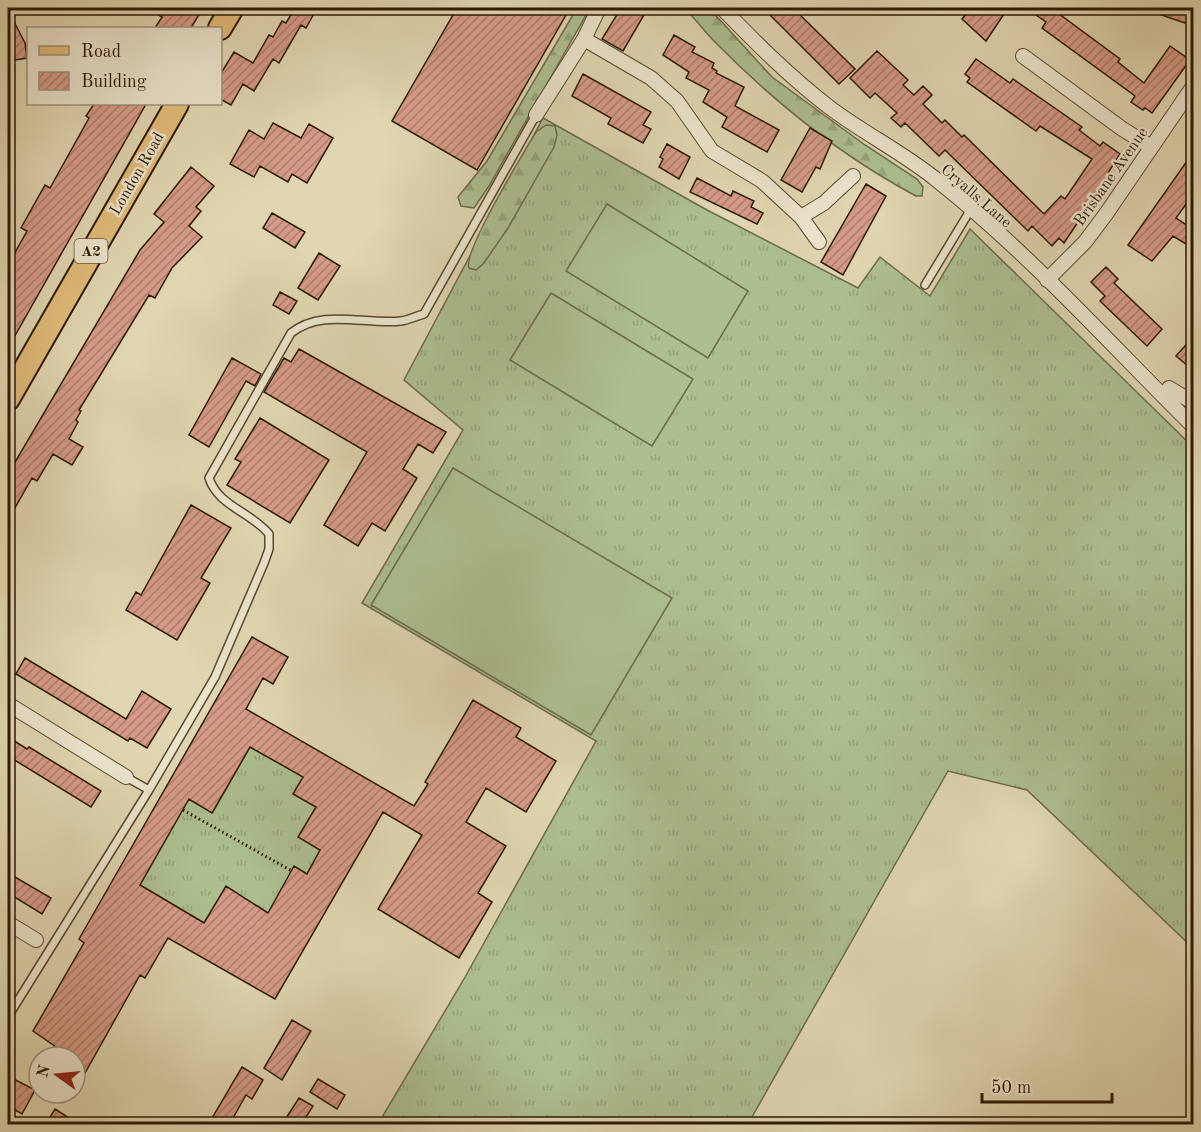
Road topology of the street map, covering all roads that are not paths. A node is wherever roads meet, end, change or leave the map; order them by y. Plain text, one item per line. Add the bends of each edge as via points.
1 (232, 8) edge
2 (599, 8) edge
3 (722, 8) edge
4 (221, 27) edge
5 (584, 39) junction
6 (1023, 56) dead end
7 (1194, 85) edge
8 (176, 105) edge
9 (536, 115) joint
10 (1151, 147) junction
11 (853, 176) dead end
12 (971, 209) junction
13 (801, 217) junction
14 (819, 242) dead end
15 (1047, 279) junction
16 (925, 285) dead end
17 (11, 384) edge
18 (1169, 388) dead end
19 (1194, 403) edge
20 (1194, 427) edge
21 (8, 704) edge
22 (126, 777) joint
23 (149, 790) junction
24 (8, 923) edge
25 (36, 940) dead end
26 (9, 1015) edge

1 - 4 main road
2 - 5 street
3 - 12 street, Cryalls Lane via 767,55 829,107 937,180
5 - 9 street
5 - 13 street via 651,78 677,101 712,151 762,181
6 - 10 street
7 - 10 street, Brisbane Avenue
8 - 17 main road, London Road / A2
9 - 23 lane via 424,314 402,321 328,319 291,333 209,478 216,495 261,523 269,534 269,549 215,677
10 - 15 street, Brisbane Avenue via 1085,242
11 - 13 street via 824,203
12 - 15 street, Cryalls Lane
12 - 16 lane
13 - 14 street
15 - 20 street, Cryalls Lane
18 - 19 street
21 - 22 street
22 - 23 lane
23 - 26 lane
24 - 25 street

